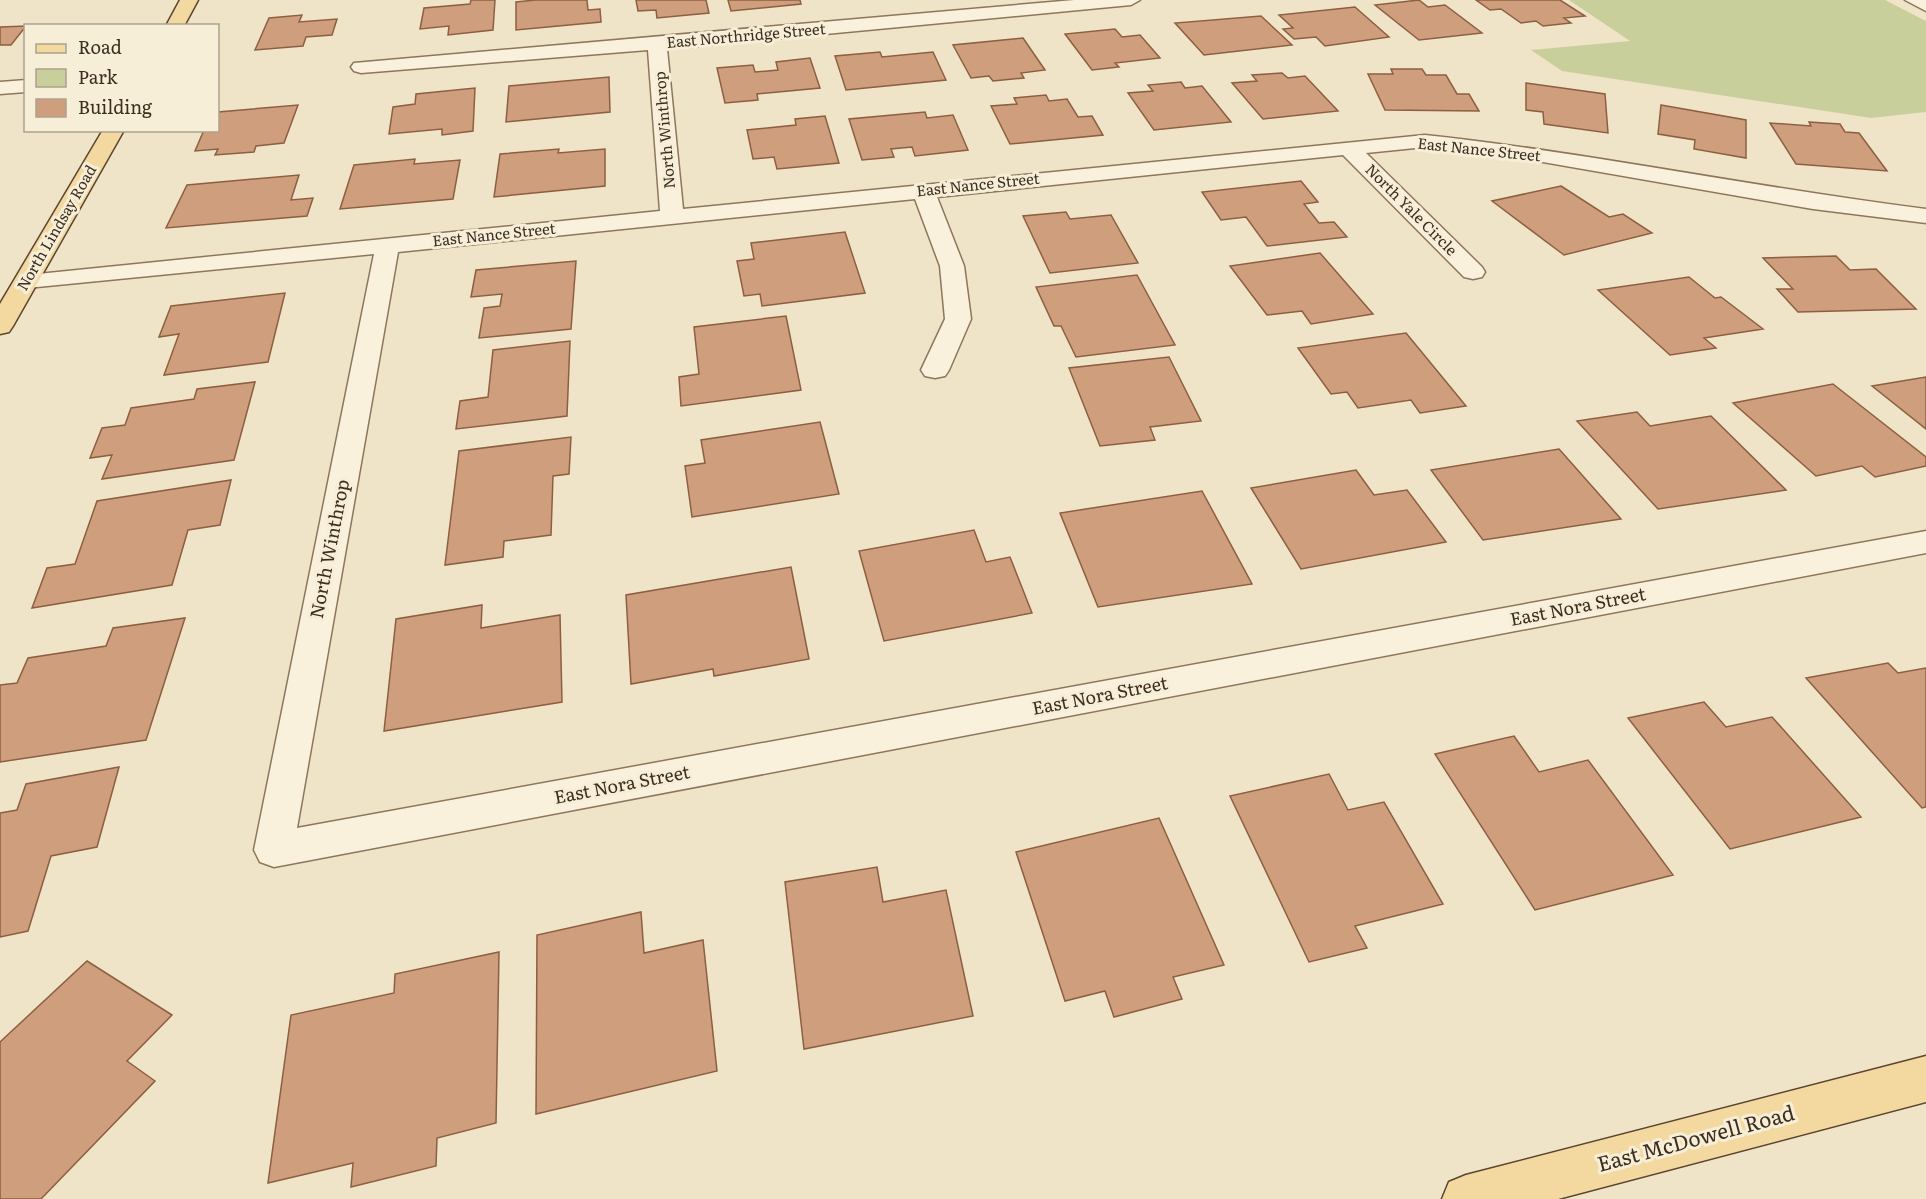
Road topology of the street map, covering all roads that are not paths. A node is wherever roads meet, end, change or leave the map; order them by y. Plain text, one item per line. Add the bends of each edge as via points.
1 (189, 0) edge
2 (1131, 0) edge
3 (1914, 0) edge
4 (1926, 6) edge
5 (176, 24) edge
6 (657, 44) junction
7 (361, 67) dead end
8 (24, 86) edge
9 (0, 88) edge
10 (113, 132) edge
11 (1348, 148) junction
12 (923, 190) junction
13 (672, 215) junction
14 (1923, 219) edge
15 (387, 248) junction
16 (1473, 272) dead end
17 (27, 281) junction
18 (0, 326) edge
19 (935, 370) dead end
20 (1926, 542) edge
21 (274, 850) joint
22 (1926, 1079) edge
23 (1466, 1199) edge

1 - 5 main road
2 - 6 street, East Northridge Street
3 - 4 street
6 - 7 street, East Northridge Street
6 - 13 street, North Winthrop
8 - 9 street
10 - 17 main road, North Lindsay Road
11 - 12 street, East Nance Street
11 - 14 street, East Nance Street via 1425,141 1508,150
11 - 16 street, North Yale Circle
12 - 13 street, East Nance Street
12 - 19 street via 952,266 958,319
13 - 15 street, East Nance Street
15 - 17 street, East Nance Street
15 - 21 street, North Winthrop
17 - 18 main road, North Lindsay Road
20 - 21 street, East Nora Street
22 - 23 main road, East McDowell Road

